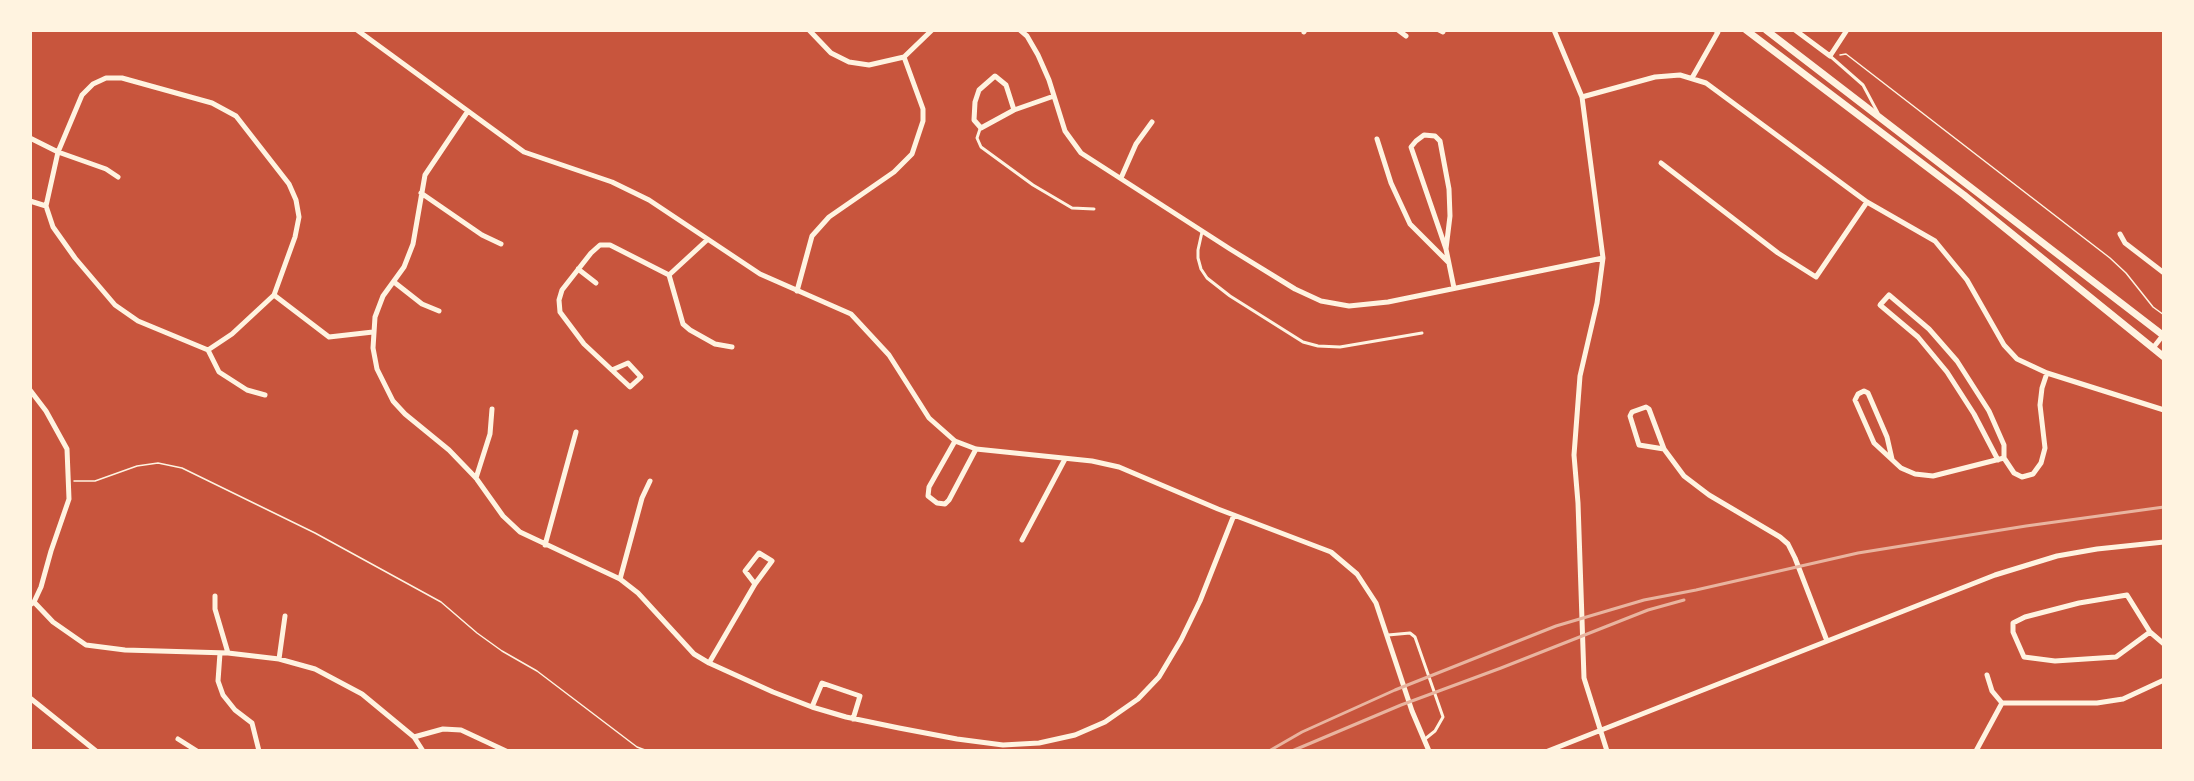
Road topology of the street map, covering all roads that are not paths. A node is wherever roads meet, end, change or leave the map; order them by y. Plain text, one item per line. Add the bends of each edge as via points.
1 (357, 30) edge
2 (808, 30) edge
3 (932, 30) edge
4 (1020, 30) edge
5 (1398, 30) edge
6 (1554, 30) edge
7 (1715, 30) edge
8 (1746, 30) edge
9 (1766, 30) edge
10 (1795, 30) edge
11 (1847, 30) edge
12 (1406, 36) dead end
13 (1830, 56) junction
14 (904, 57) junction
15 (1692, 78) junction
16 (1054, 96) junction
17 (1582, 98) junction
18 (1014, 110) junction
19 (468, 111) junction
20 (1880, 118) junction
21 (1152, 122) dead end
22 (981, 128) junction
23 (30, 138) edge
24 (1377, 139) dead end
25 (58, 152) junction
26 (1661, 163) dead end
27 (118, 177) dead end
28 (1120, 178) junction
29 (422, 193) junction
30 (30, 201) edge
31 (1867, 202) junction
32 (46, 206) junction
33 (1094, 209) dead end
34 (1203, 231) junction
35 (2120, 234) dead end
36 (707, 240) junction
37 (501, 244) dead end
38 (1446, 249) junction
39 (1603, 258) junction
40 (1448, 262) junction
41 (578, 269) junction
42 (2164, 273) edge
43 (669, 275) junction
44 (394, 282) junction
45 (596, 283) dead end
46 (1454, 288) junction
47 (797, 291) junction
48 (274, 295) junction
49 (439, 311) dead end
50 (373, 332) junction
51 (1422, 333) dead end
52 (2164, 335) edge
53 (732, 347) dead end
54 (2153, 348) junction
55 (208, 350) junction
56 (2164, 357) edge
57 (612, 369) junction
58 (2047, 374) junction
59 (30, 390) edge
60 (265, 396) dead end
61 (492, 409) dead end
62 (2164, 410) edge
63 (576, 432) dead end
64 (955, 441) junction
65 (976, 449) junction
66 (1664, 449) junction
67 (2004, 458) junction
68 (1065, 459) junction
69 (1892, 459) junction
70 (1998, 460) junction
71 (476, 478) junction
72 (650, 481) dead end
73 (1234, 515) junction
74 (1022, 540) dead end
75 (2164, 542) edge
76 (545, 545) junction
77 (620, 579) junction
78 (755, 584) junction
79 (215, 596) dead end
80 (32, 604) edge
81 (285, 616) dead end
82 (2150, 632) junction
83 (1388, 635) junction
84 (1827, 641) junction
85 (2164, 644) edge
86 (220, 653) junction
87 (228, 653) junction
88 (279, 659) junction
89 (710, 663) junction
90 (1987, 675) dead end
91 (2164, 680) edge
92 (30, 698) edge
93 (2002, 703) junction
94 (812, 707) junction
95 (853, 718) junction
96 (1600, 731) junction
97 (414, 738) junction
98 (178, 739) dead end
99 (1425, 739) junction
100 (96, 751) edge
101 (197, 751) edge
102 (259, 751) edge
103 (423, 751) edge
104 (506, 751) edge
105 (1429, 751) edge
106 (1548, 751) edge
107 (1607, 751) edge
108 (1976, 751) edge

1 - 19 street
2 - 14 street via 831,53 849,62 869,65
3 - 14 street
4 - 16 street via 1038,55
5 - 12 street
6 - 17 street
7 - 15 street via 1719,32
8 - 54 street via 1964,195
9 - 20 street
10 - 13 street
11 - 13 street
13 - 20 lane via 1863,85
14 - 47 street via 923,109 912,154 894,172 829,217 812,236
15 - 17 street via 1655,77
15 - 31 street via 1706,83
16 - 18 street
16 - 28 street via 1065,131 1081,153
17 - 39 street
18 - 22 street
18 - 22 street via 1006,85 995,76 979,90 975,102 975,120
19 - 29 street via 425,174
19 - 36 street via 524,152 612,182 649,201
20 - 52 street
21 - 28 street
22 - 33 lane via 976,138 981,147 1033,185 1072,208
23 - 25 street
24 - 40 street via 1410,224
25 - 27 street
25 - 32 street
25 - 48 street via 82,95 106,78 122,78 212,103 236,116 290,184 296,200 299,217 295,237
26 - 31 street via 1778,253 1816,277
28 - 34 street
29 - 37 street
29 - 44 street via 413,244
30 - 32 street
31 - 58 street via 1935,241 1967,280 2004,345 2017,359
32 - 55 street via 53,227 115,305 138,321
34 - 46 street via 1321,301 1348,306
34 - 51 lane via 1198,258 1207,278 1303,342 1340,347
35 - 42 street
36 - 43 street
36 - 47 street via 760,274
38 - 38 street via 1450,216 1442,151 1435,136 1425,135 1411,147
38 - 40 street
39 - 46 street
39 - 96 street via 1580,376 1574,455 1584,678
40 - 46 street
41 - 43 street via 600,245 610,245
41 - 45 street
41 - 57 street via 562,290 560,312 584,344
43 - 53 street via 683,324 715,344
44 - 49 street via 422,304
44 - 50 street via 383,296
47 - 64 street via 851,314 889,355 929,418
48 - 50 street via 329,337
48 - 55 street via 232,334
50 - 71 street via 377,369 393,401
52 - 54 street
54 - 56 street
55 - 60 street via 219,372 247,390
57 - 57 street via 630,387 641,377 628,363
58 - 62 street
58 - 67 street via 2040,405 2045,448 2041,463 2032,474 2022,477 2014,473
59 - 80 street via 67,449 69,499
61 - 71 street via 490,434
63 - 76 street
64 - 65 street
64 - 65 street via 929,487 928,496 937,503 949,500
65 - 68 street
66 - 66 street via 1649,409 1632,412 1639,445
66 - 84 street via 1684,476 1788,544
67 - 70 street
67 - 70 street via 2004,445 1989,411 1957,361 1929,329 1889,295 1880,305 1918,337 1947,372
68 - 73 street via 1119,467
68 - 74 street
69 - 69 street via 1887,437 1864,391 1855,400 1874,443
69 - 70 street via 1915,474 1933,476
71 - 76 street via 512,525
72 - 77 street
73 - 83 street via 1331,552 1342,560 1377,603
73 - 95 street via 1200,601 1159,677 1138,699 1105,722 1075,735 1003,745
75 - 84 street via 2057,556 1995,575
76 - 77 street
77 - 89 street via 638,593 693,654
78 - 78 street via 772,561 759,553 745,571
78 - 89 street
79 - 87 street
80 - 86 street via 86,645
81 - 88 street
82 - 82 street via 2127,595 2079,603 2013,623 2024,657 2055,661 2116,657
82 - 85 street
83 - 99 street
83 - 99 lane via 1410,633 1415,637 1443,717
84 - 96 street
86 - 87 street
86 - 102 street via 218,681 223,695 252,723
87 - 88 street
88 - 97 street via 315,669 362,694
89 - 94 street
90 - 93 street via 1992,691
91 - 93 street via 2123,699 2097,703
92 - 100 street
93 - 108 street
94 - 95 street
94 - 95 street via 822,684 860,696
96 - 106 street
96 - 107 street
97 - 103 street
97 - 104 street via 443,729 461,730
98 - 101 street
99 - 105 street

